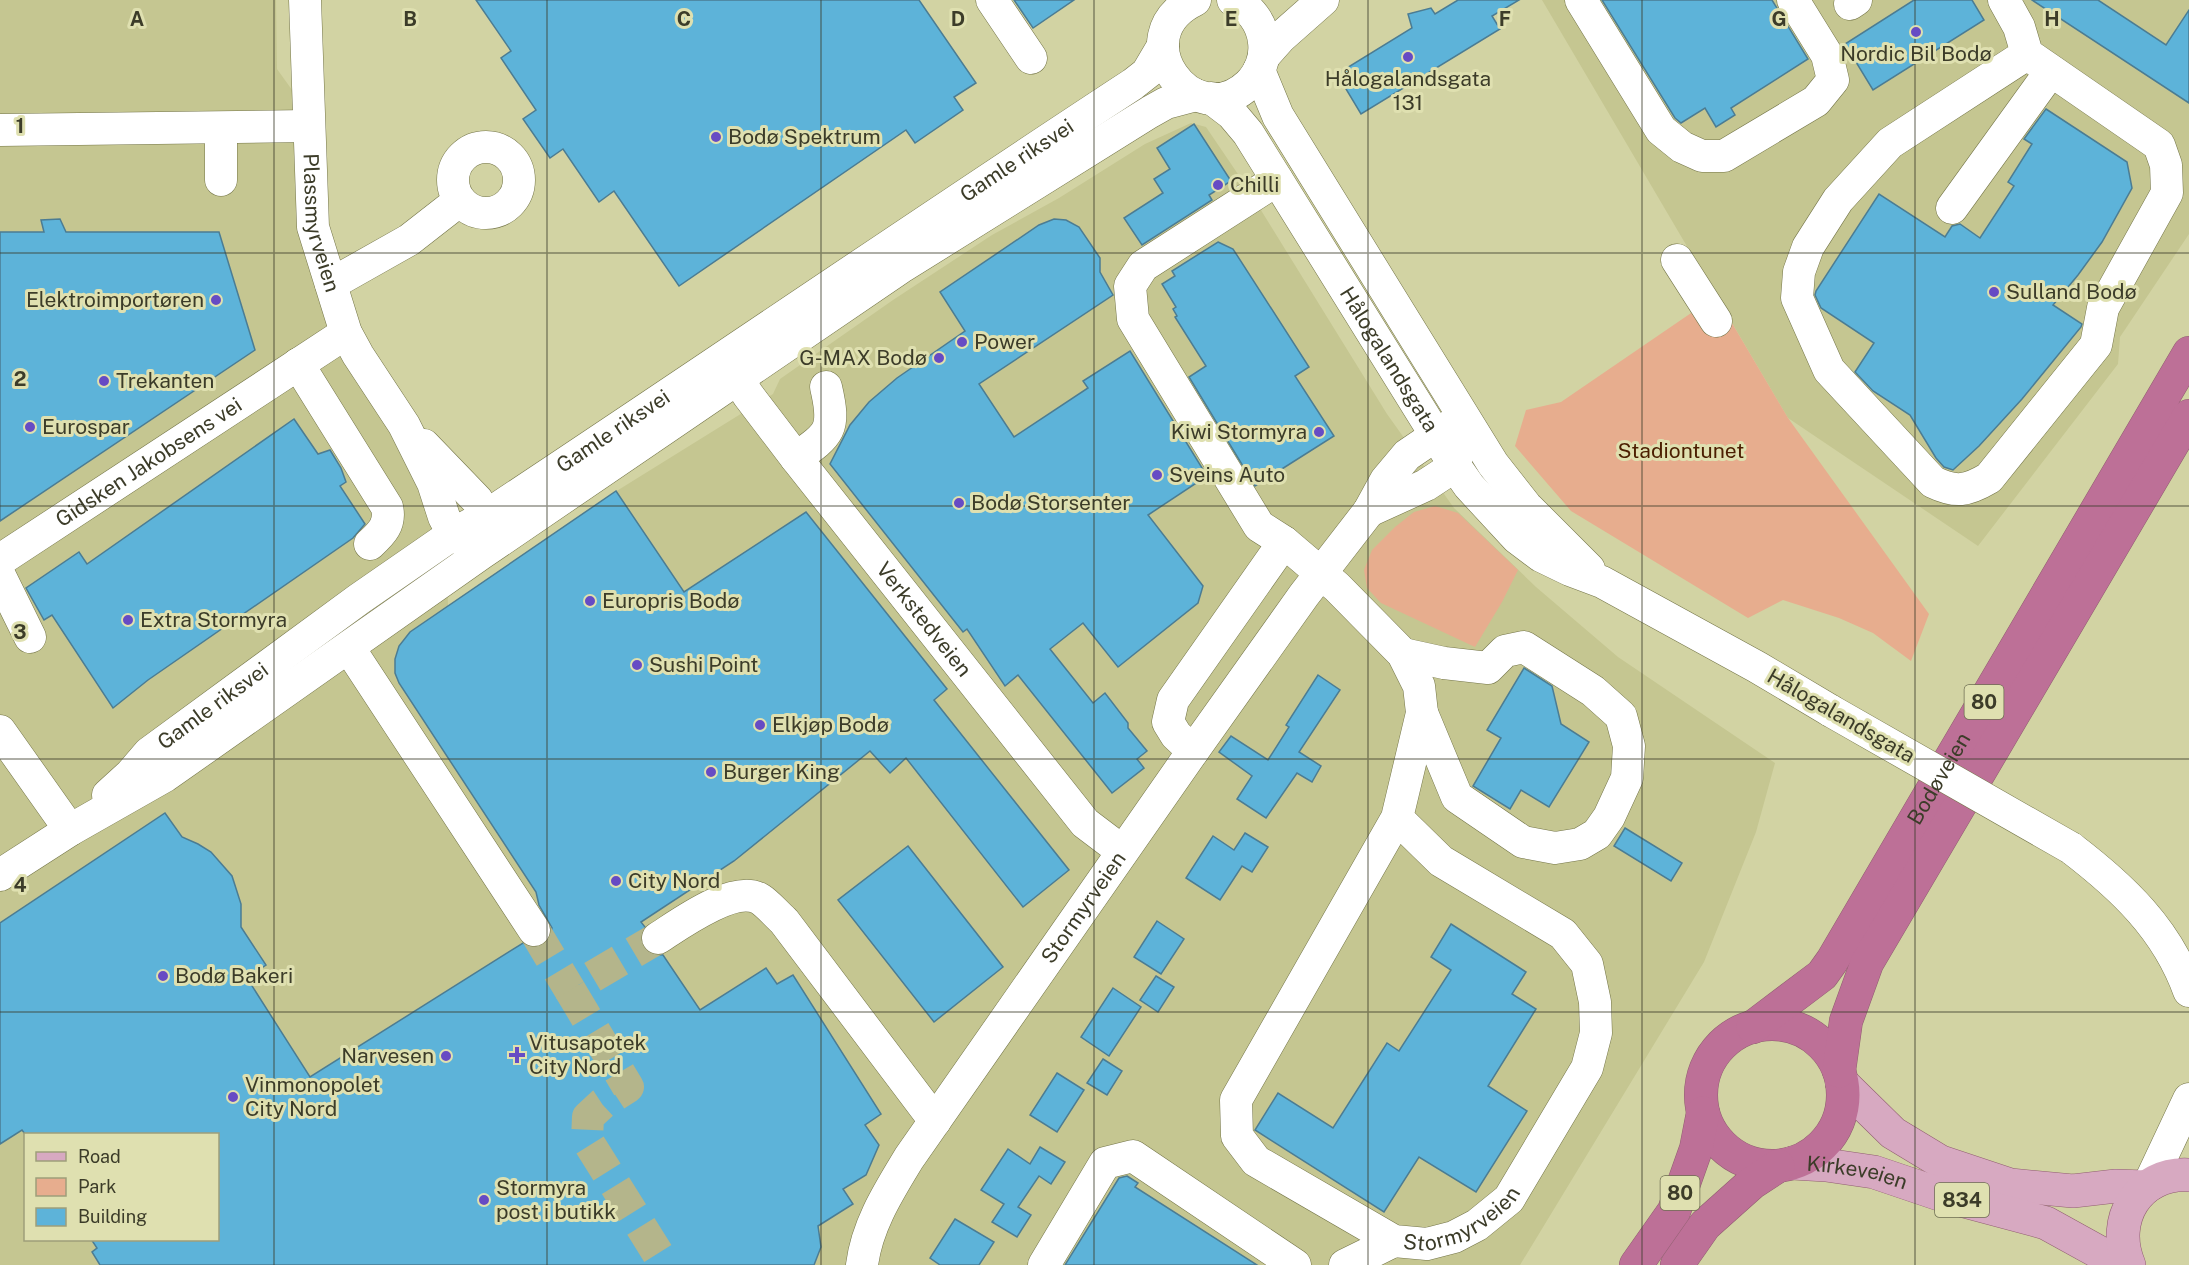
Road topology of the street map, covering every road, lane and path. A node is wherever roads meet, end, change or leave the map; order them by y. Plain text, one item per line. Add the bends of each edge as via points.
1 (305, 0) edge
2 (992, 0) edge
3 (1195, 0) edge
4 (1323, 0) edge
5 (1581, 0) edge
6 (1793, 0) edge
7 (2004, 0) edge
8 (1246, 1) edge
9 (1165, 25) edge
10 (1031, 58) dead end
11 (2039, 62) junction
12 (1262, 63) junction
13 (1204, 97) junction
14 (308, 126) junction
15 (221, 128) junction
16 (0, 130) edge
17 (220, 180) dead end
18 (1277, 180) junction
19 (459, 201) dead end
20 (1952, 208) dead end
21 (1677, 260) dead end
22 (331, 284) junction
23 (1716, 321) dead end
24 (346, 333) junction
25 (2189, 353) edge
26 (298, 364) junction
27 (738, 380) junction
28 (826, 387) dead end
29 (2189, 416) edge
30 (1463, 417) junction
31 (404, 425) junction
32 (1435, 435) junction
33 (796, 458) junction
34 (1455, 466) junction
35 (1369, 511) junction
36 (486, 516) junction
37 (453, 534) junction
38 (1284, 542) junction
39 (370, 544) dead end
40 (482, 553) junction
41 (0, 560) edge
42 (1321, 574) junction
43 (0, 576) edge
44 (1602, 582) junction
45 (30, 637) dead end
46 (349, 648) junction
47 (1402, 654) junction
48 (1422, 713) junction
49 (0, 731) edge
50 (1193, 751) junction
51 (1397, 818) junction
52 (70, 830) junction
53 (1122, 851) junction
54 (0, 875) edge
55 (534, 930) tunnel mouth
56 (658, 938) tunnel mouth
57 (2189, 991) edge
58 (1753, 1027) junction
59 (1841, 1077) junction
60 (2189, 1099) edge
61 (1703, 1113) junction
62 (935, 1121) junction
63 (1785, 1164) junction
64 (2189, 1175) edge
65 (2147, 1186) junction
66 (1394, 1241) junction
67 (861, 1261) edge
68 (1044, 1265) edge
69 (1295, 1265) edge
70 (1345, 1265) edge
71 (1636, 1265) edge
72 (1677, 1265) edge
73 (2122, 1265) edge
74 (2129, 1265) edge

1 - 14 street, Plassmyrveien
2 - 10 street
3 - 9 street
4 - 12 street via 1280,38
5 - 6 street via 1661,130 1682,147 1702,156 1724,156 1816,101 1833,80 1827,55
7 - 11 street
8 - 12 street, Hålogalandsgata via 1265,44
9 - 13 street, Hålogalandsgata via 1164,58 1175,81
9 - 36 street, Gamle riksvei via 1147,73 1133,84
11 - 11 street via 2159,145 2166,165 2167,193 2103,308 2096,345 1989,478 1972,488 1950,490 1933,482 1829,370 1797,298 1799,272 1808,247 1838,200 1890,143
11 - 20 street
12 - 13 street via 1253,80 1234,94
12 - 30 street, Hålogalandsgata via 1278,116
13 - 18 street, Hålogalandsgata via 1238,120
13 - 27 street, Gamle riksvei via 1166,103 1099,142 900,268
14 - 15 street
14 - 22 street, Plassmyrveien via 313,226
15 - 16 street
15 - 17 street
18 - 32 street, Hålogalandsgata
18 - 38 street via 1143,266 1130,286 1133,319 1258,526
19 - 22 street via 409,240
21 - 23 street
22 - 24 street, Plassmyrveien
24 - 26 street, Gidsken Jakobsens vei
24 - 31 street, Plassmyrveien
25 - 58 highway, Bodøveien / 80 via 1832,961 1822,975
26 - 39 street via 387,507 388,523
26 - 41 street, Gidsken Jakobsens vei
27 - 33 street, Verkstedveien
27 - 40 street, Gamle riksvei
28 - 33 street via 832,418 829,428 824,437
29 - 59 highway, Bodøveien / 80 via 1867,963 1846,1021
30 - 32 street, Stormyrveien
30 - 34 street
30 - 44 street, Hålogalandsgata via 1526,506
31 - 36 street, Plassmyrveien via 477,500
31 - 37 street, Plassmyrveien
32 - 34 street, Hålogalandsgata
32 - 35 street, Stormyrveien via 1407,455 1386,480
33 - 53 street, Verkstedveien via 1086,823
34 - 35 street, Stormyrveien via 1426,485
34 - 44 street, Hålogalandsgata via 1517,538 1541,556
35 - 42 street, Stormyrveien
36 - 37 street, Gamle riksvei
36 - 40 street
37 - 40 street
37 - 52 street, Gamle riksvei via 359,598 149,753
38 - 42 street
38 - 50 street via 1173,700 1168,722
40 - 46 street, Gamle riksvei
42 - 47 street, Stormyrveien
42 - 50 street, Stormyrveien
43 - 45 street
44 - 57 street, Hålogalandsgata, bridge via 2071,848 2105,874 2151,922 2170,950
46 - 52 street, Gamle riksvei via 165,776
46 - 55 street
47 - 48 street, Stormyrveien via 1419,686
47 - 48 street via 1488,668 1505,651 1524,647 1593,691 1621,716 1629,746 1627,778 1597,834 1580,844 1555,848 1523,842 1457,797
48 - 51 street, Stormyrveien
49 - 52 street
50 - 53 street, Stormyrveien
51 - 66 street, Stormyrveien via 1236,1100 1237,1136 1256,1161
51 - 66 street, Stormyrveien via 1441,861 1563,934 1587,964 1595,1002 1596,1034 1587,1068 1509,1199 1477,1225 1454,1237 1427,1244
52 - 54 street, Gamle riksvei
53 - 62 street, Stormyrveien
56 - 62 street via 712,904 737,896 758,898 784,921
58 - 59 highway, Bodøveien / 80 via 1781,1025 1806,1033 1826,1049
58 - 61 highway, Bodøveien / 80 via 1738,1033 1715,1053 1703,1082
59 - 63 highway, Bodøveien / 80 via 1840,1117 1830,1136 1814,1152
59 - 65 main road, Kirkeveien / 834 via 1893,1133 1941,1162 2010,1185 2073,1191
60 - 65 street
61 - 63 highway via 1726,1149 1750,1162
61 - 71 highway, Bodøveien / 80 via 1696,1149 1674,1211
62 - 67 street, Stormyrveien via 885,1198
63 - 72 highway, Bodøveien / 80 via 1752,1184 1705,1225
63 - 73 main road, Kirkeveien / 834 via 1874,1172 2046,1223
64 - 65 main road, Kirkeveien / 834 via 2166,1177
65 - 74 main road via 2134,1200 2123,1223 2122,1245
66 - 70 street
68 - 69 street via 1105,1163 1133,1156

